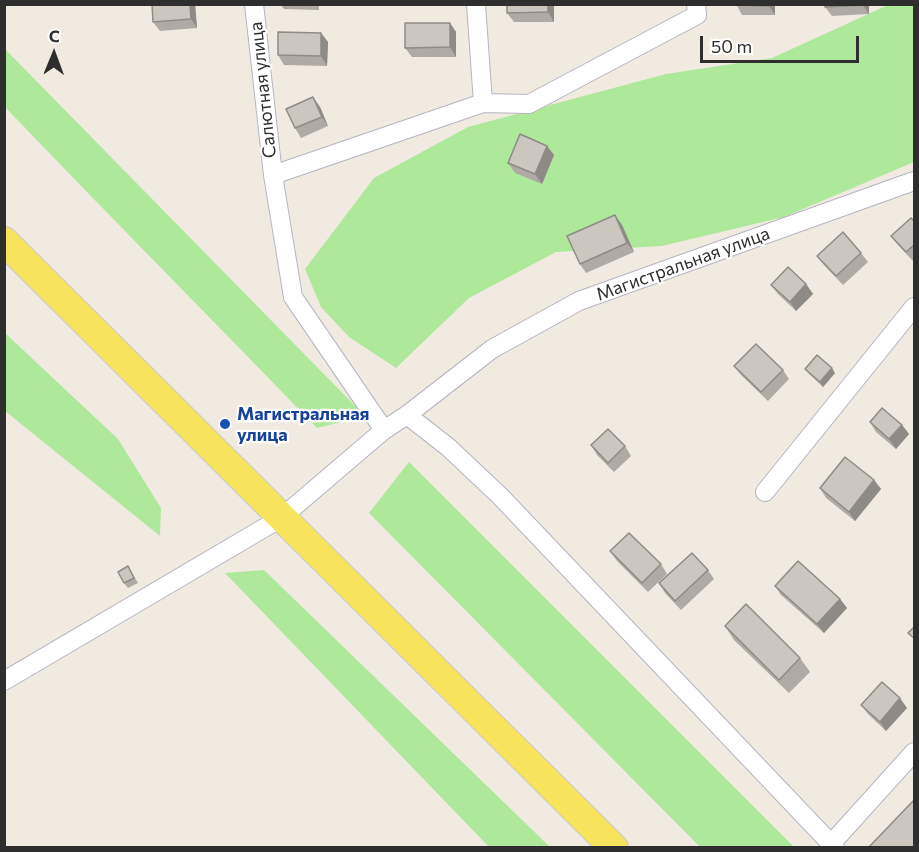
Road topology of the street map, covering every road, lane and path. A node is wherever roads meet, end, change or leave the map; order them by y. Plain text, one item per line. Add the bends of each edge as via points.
1 (254, 4) edge
2 (476, 4) edge
3 (697, 10) edge
4 (483, 102) junction
5 (273, 175) junction
6 (915, 181) edge
7 (4, 241) edge
8 (915, 307) edge
9 (408, 415) junction
10 (384, 430) junction
11 (765, 492) dead end
12 (281, 518) junction
13 (4, 681) edge
14 (915, 752) edge
15 (833, 846) edge
16 (614, 848) edge

1 - 5 street, Салютная улица
2 - 4 street
3 - 4 street via 529,104
4 - 5 street
5 - 10 street, Салютная улица via 293,297
6 - 9 street, Магистральная улица via 579,301 492,349
7 - 12 main road
8 - 11 street
9 - 10 street, Магистральная улица
9 - 15 street via 500,496
10 - 12 street, Магистральная улица
12 - 13 street, Магистральная улица
12 - 16 main road
14 - 15 street

